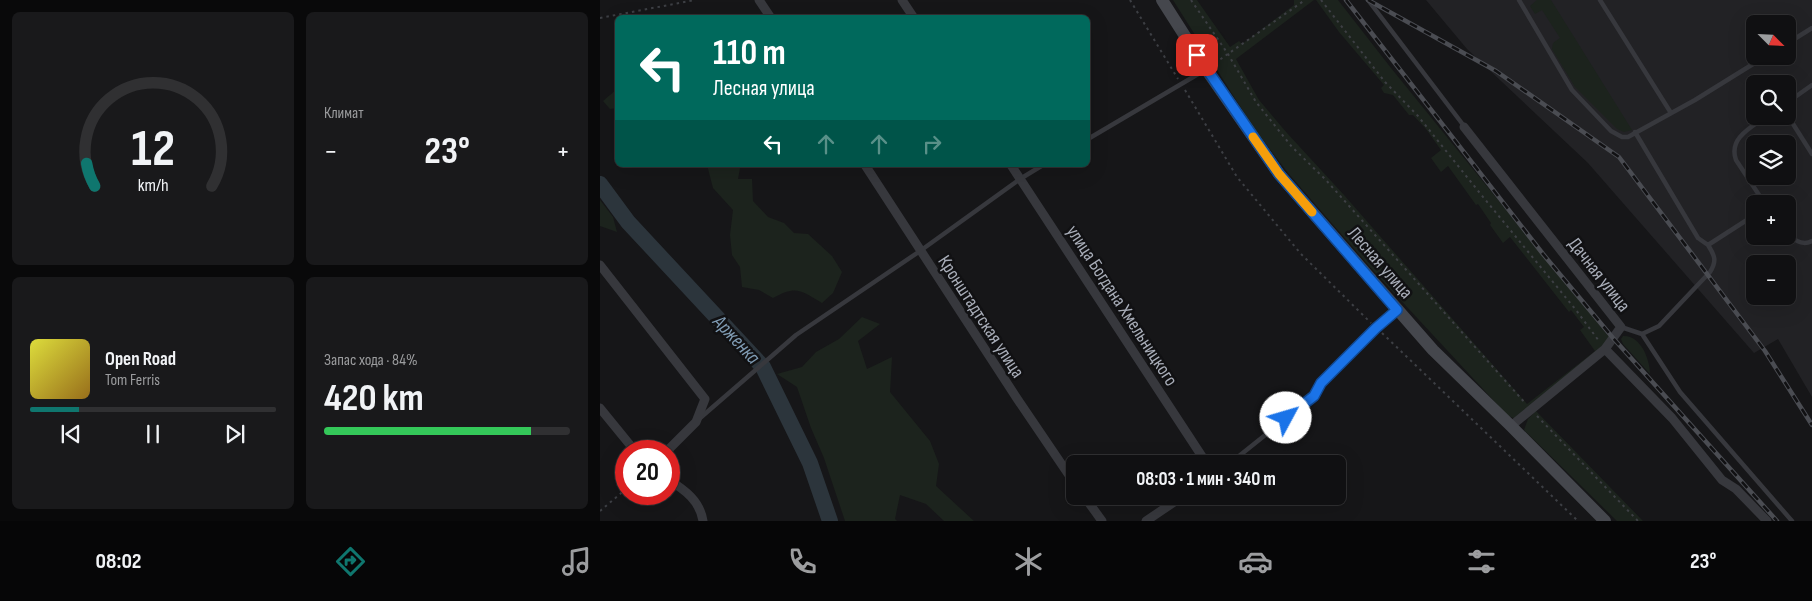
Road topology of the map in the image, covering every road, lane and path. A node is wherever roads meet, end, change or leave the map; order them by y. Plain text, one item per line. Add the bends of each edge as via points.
1 (695, 0) edge
2 (759, 0) edge
3 (902, 0) edge
4 (1130, 0) edge
5 (1162, 0) edge
6 (1191, 0) edge
7 (1305, 0) edge
8 (1322, 0) edge
9 (1368, 0) edge
10 (1519, 0) edge
11 (1600, 0) edge
12 (615, 15) edge
13 (616, 15) edge
14 (768, 15) edge
15 (912, 15) edge
16 (600, 18) edge
17 (1812, 28) edge
18 (1796, 38) edge
19 (1228, 54) junction
20 (1751, 65) edge
21 (1206, 69) junction
22 (1181, 84) junction
23 (1812, 85) edge
24 (1796, 96) edge
25 (1671, 113) junction
26 (1756, 125) edge
27 (1794, 125) edge
28 (1464, 127) joint
29 (1636, 132) junction
30 (1090, 138) edge
31 (1812, 154) edge
32 (866, 167) edge
33 (1012, 167) edge
34 (1041, 167) edge
35 (1020, 179) junction
36 (1759, 195) edge
37 (1746, 221) edge
38 (1796, 240) edge
39 (1812, 242) edge
40 (1708, 245) junction
41 (920, 250) junction
42 (600, 265) edge
43 (1397, 310) junction
44 (1621, 327) junction
45 (1376, 328) junction
46 (1642, 334) junction
47 (1605, 349) junction
48 (600, 408) edge
49 (1531, 409) junction
50 (696, 422) junction
51 (1511, 426) junction
52 (626, 440) edge
53 (678, 440) edge
54 (1201, 455) edge
55 (1240, 455) edge
56 (1066, 470) edge
57 (680, 487) edge
58 (615, 498) edge
59 (1090, 505) edge
60 (1170, 505) edge
61 (600, 511) edge
62 (703, 521) edge
63 (1102, 521) edge
64 (1146, 521) edge
65 (1578, 521) edge
66 (1605, 521) edge
67 (1638, 521) edge
68 (1767, 521) edge
69 (1792, 521) edge

1 - 13 path
2 - 14 street
3 - 15 street
4 - 22 path
5 - 21 street, Лесная улица
6 - 19 path
7 - 19 path
8 - 47 path via 1385,82 1418,116
9 - 28 lane
10 - 29 lane via 1572,90 1616,134 1628,136
11 - 25 lane
12 - 16 path
17 - 18 lane
19 - 21 path
19 - 49 path via 1256,102 1292,147 1325,179
20 - 25 lane
21 - 22 lane
21 - 43 street, Лесная улица via 1279,174
22 - 30 lane
22 - 45 path via 1237,177 1302,254
23 - 24 lane
25 - 29 lane
26 - 36 lane via 1737,140 1733,152
27 - 31 lane
28 - 44 street, Дачная улица
29 - 40 lane via 1698,238
32 - 41 street, Кронштадтская улица
33 - 35 street, улица Богдана Хмельницкого
34 - 35 lane
35 - 41 lane
35 - 54 street, улица Богдана Хмельницкого
37 - 40 lane
38 - 39 lane
40 - 46 lane via 1716,260 1710,272 1659,326
41 - 50 lane via 796,335
41 - 56 street, Кронштадтская улица
42 - 50 street via 705,398
43 - 45 lane
43 - 51 street, Лесная улица
44 - 46 lane
44 - 47 street, Дачная улица
45 - 55 lane via 1321,383 1314,396
45 - 65 path
46 - 69 lane via 1680,392
47 - 49 street, Дачная улица
47 - 68 street via 1672,418 1722,480 1736,489
48 - 52 street
49 - 51 street, Дачная улица
49 - 67 path
50 - 53 street
51 - 66 street, Лесная улица
57 - 62 street via 696,502
58 - 61 path
59 - 63 street
60 - 64 street

